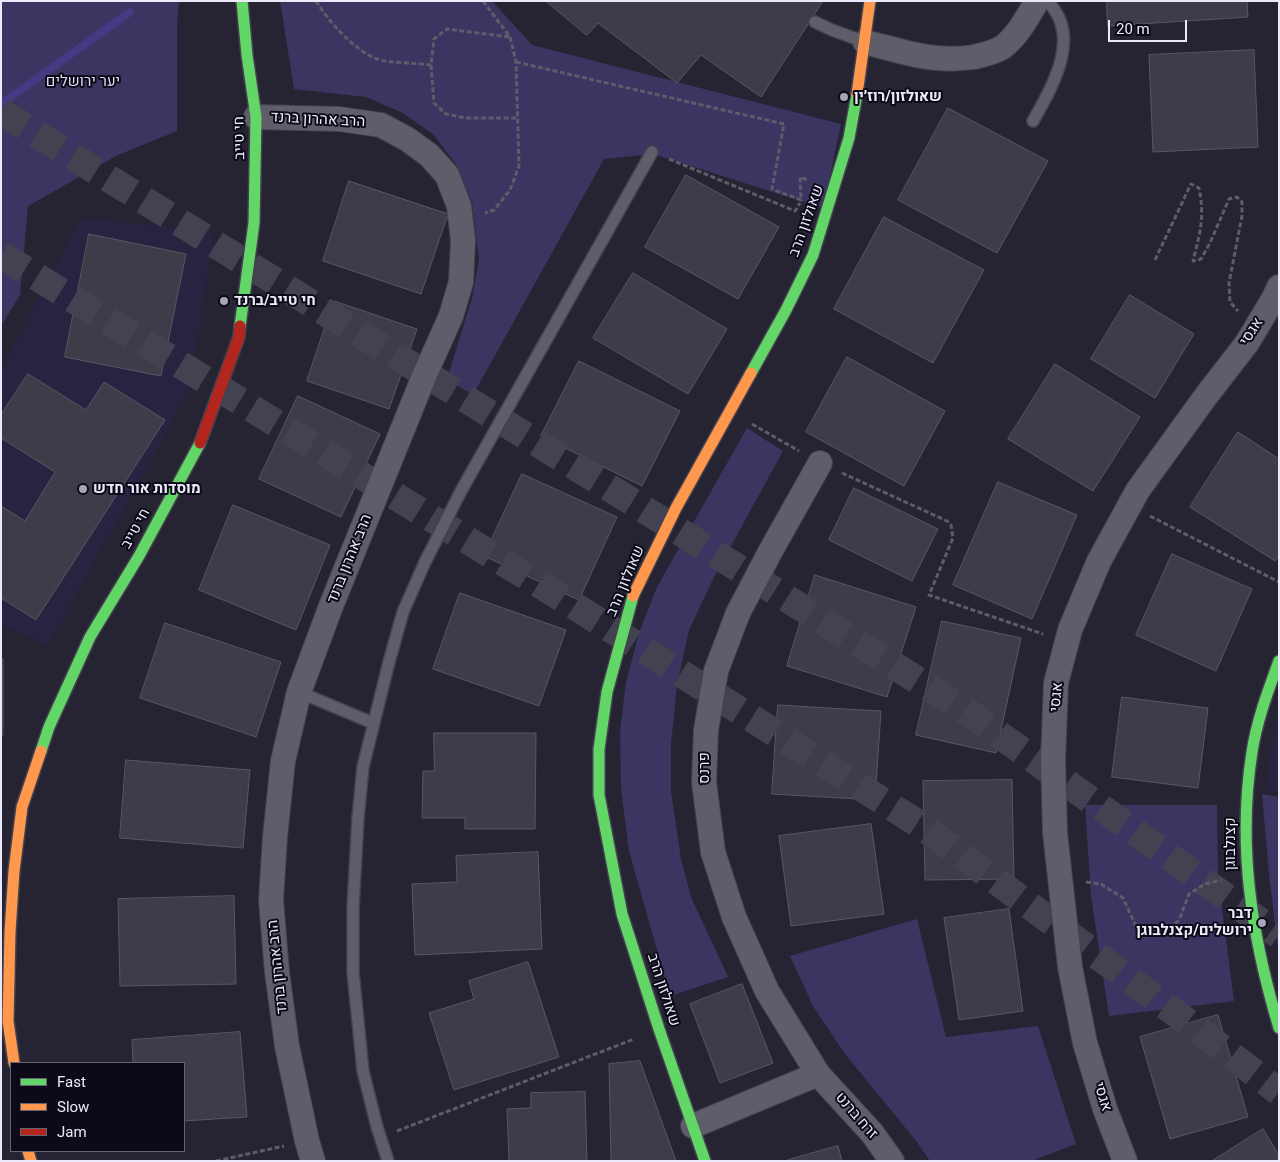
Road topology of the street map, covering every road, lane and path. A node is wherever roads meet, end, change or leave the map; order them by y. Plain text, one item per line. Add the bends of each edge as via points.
1 (242, 1) edge
2 (316, 1) edge
3 (483, 1) edge
4 (870, 1) edge
5 (1036, 1) edge
6 (1047, 1) edge
7 (879, 19) dead end
8 (815, 22) dead end
9 (510, 37) junction
10 (865, 42) junction
11 (516, 62) junction
12 (431, 65) junction
13 (256, 117) junction
14 (518, 118) junction
15 (1033, 122) dead end
16 (652, 152) joint
17 (834, 191) junction
18 (801, 200) junction
19 (460, 220) junction
20 (1155, 260) dead end
21 (1279, 287) edge
22 (1254, 330) junction
23 (731, 412) junction
24 (820, 463) junction
25 (1129, 506) junction
26 (1279, 582) edge
27 (1067, 643) junction
28 (1279, 661) edge
29 (299, 692) junction
30 (373, 723) junction
31 (1246, 872) junction
32 (1060, 878) junction
33 (1279, 1028) edge
34 (659, 1029) junction
35 (14, 1062) edge
36 (818, 1074) junction
37 (693, 1126) junction
38 (380, 1138) junction
39 (310, 1151) edge
40 (216, 1161) edge
41 (388, 1161) edge
42 (705, 1161) edge
43 (892, 1161) edge
44 (1125, 1161) edge

1 - 13 street, חי טייב
2 - 12 path via 326,17 352,43 378,59
3 - 9 path
4 - 10 street, שאולזון הרב
5 - 10 street via 1018,32 1001,48 981,56 940,60
6 - 15 lane via 1062,28 1062,58
7 - 10 street, שאולזון הרב
8 - 10 lane
9 - 11 path
9 - 12 path via 447,29 434,39
10 - 17 street, שאולזון הרב via 849,138
11 - 14 path
11 - 18 path via 784,124 772,190
12 - 14 path via 434,103 446,114 466,118
13 - 19 street, הרב אהרון ברנד via 339,119 381,125 429,155 447,175 459,206
13 - 35 street, חי טייב via 254,223 239,337 202,439 90,637 53,718 22,807 10,932 8,1021
14 - 19 path via 519,166 510,190 494,210
16 - 18 path via 795,211
16 - 30 lane via 505,411 425,562 403,612
17 - 18 path via 800,177
17 - 23 street, שאולזון הרב via 798,287
19 - 29 street, הרב אהרון ברנד via 463,240 461,282 451,316 331,606
20 - 22 path via 1191,184 1199,188 1202,204 1202,221 1193,261 1202,259 1229,199 1237,197 1242,202 1242,216 1229,283 1230,302
21 - 22 street, אגסי
22 - 25 street, אגסי
23 - 24 path
23 - 34 street, שאולזון הרב via 676,508 631,600 607,692 599,749 599,795 620,905
24 - 27 path via 952,525 953,538 930,595
24 - 36 street, פרנס via 738,614 716,671 706,730 704,782 713,852 734,917 767,991
25 - 26 path
25 - 27 street, אגסי via 1099,561
27 - 32 street, אגסי via 1056,683 1053,760
28 - 31 street, קצנלבוגן via 1259,719 1249,780
29 - 30 lane
29 - 39 street, הרב אהרון ברנד via 283,761 271,900 286,1036
30 - 38 lane via 363,767 358,818 353,972 363,1071
31 - 32 path via 1205,884 1189,894 1179,920 1165,934 1145,936 1135,924 1123,898 1101,884
31 - 33 street, קצנלבוגן via 1266,991
32 - 44 street, אגסי via 1070,967 1085,1043
34 - 37 street, שאולזון הרב
34 - 38 path
36 - 37 street
36 - 43 street, זרח ברנט via 872,1133
37 - 42 street, שאולזון הרב
38 - 41 lane
39 - 40 path

